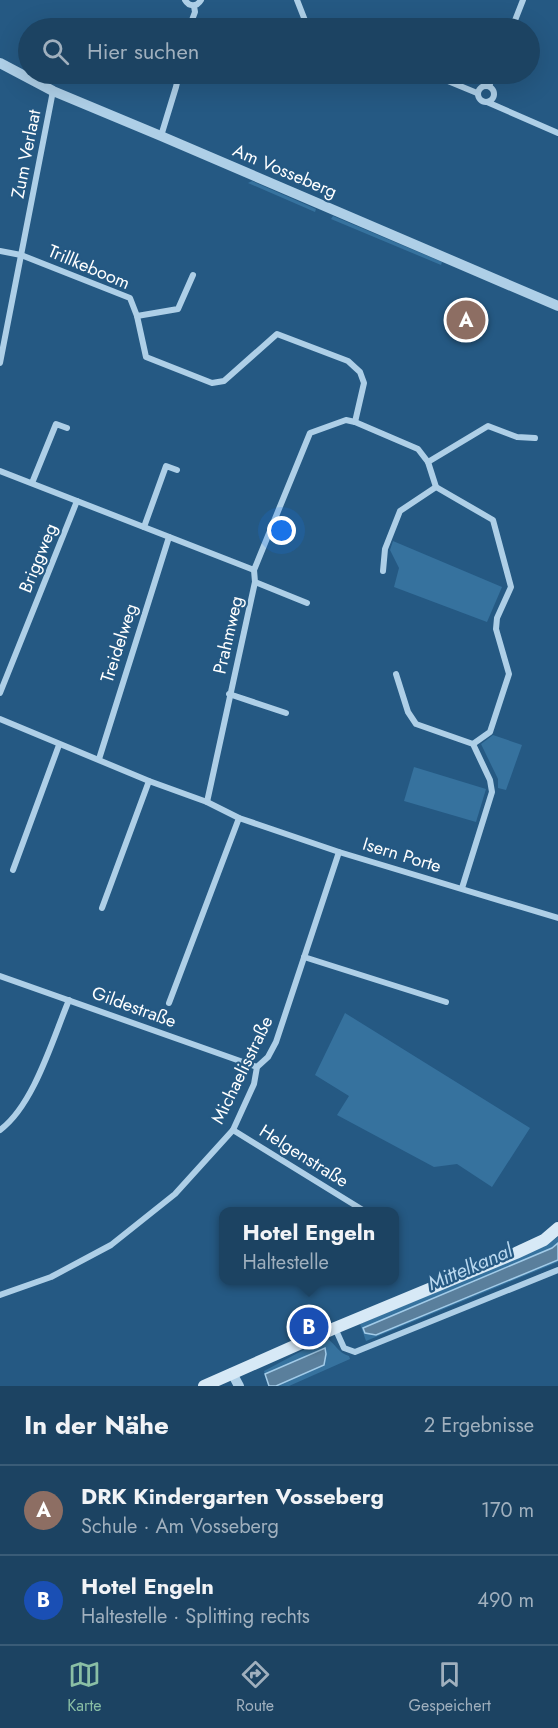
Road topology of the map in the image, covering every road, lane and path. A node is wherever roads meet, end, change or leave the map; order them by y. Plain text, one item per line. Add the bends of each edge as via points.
1 (185, 0) edge
2 (201, 0) edge
3 (297, 0) edge
4 (523, 0) edge
5 (194, 6) junction
6 (193, 18) edge
7 (304, 18) edge
8 (516, 18) edge
9 (0, 63) edge
10 (18, 73) edge
11 (38, 84) edge
12 (177, 84) edge
13 (455, 84) edge
14 (489, 86) joint
15 (53, 92) junction
16 (477, 93) junction
17 (487, 102) junction
18 (558, 133) edge
19 (161, 136) junction
20 (0, 251) edge
21 (21, 255) junction
22 (193, 275) dead end
23 (558, 306) edge
24 (137, 316) junction
25 (0, 363) edge
26 (355, 422) junction
27 (68, 428) dead end
28 (534, 438) dead end
29 (428, 462) junction
30 (0, 471) edge
31 (177, 471) dead end
32 (32, 483) junction
33 (435, 488) junction
34 (77, 501) junction
35 (144, 527) junction
36 (169, 537) junction
37 (254, 570) junction
38 (383, 572) dead end
39 (255, 582) junction
40 (307, 603) dead end
41 (396, 674) dead end
42 (0, 693) edge
43 (230, 694) junction
44 (286, 713) dead end
45 (0, 719) edge
46 (473, 744) junction
47 (59, 745) junction
48 (99, 759) junction
49 (149, 781) junction
50 (207, 802) junction
51 (239, 818) junction
52 (339, 852) junction
53 (13, 870) dead end
54 (462, 888) junction
55 (102, 908) dead end
56 (558, 918) edge
57 (304, 957) junction
58 (0, 976) edge
59 (69, 1000) junction
60 (446, 1002) dead end
61 (169, 1003) dead end
62 (257, 1067) junction
63 (0, 1130) edge
64 (233, 1130) junction
65 (358, 1207) edge
66 (558, 1228) edge
67 (558, 1270) edge
68 (0, 1295) edge
69 (335, 1328) junction
70 (232, 1373) junction
71 (204, 1386) edge
72 (239, 1386) edge

1 - 5 street
2 - 5 street
3 - 7 street
4 - 8 street
5 - 6 street
9 - 10 street, Am Vosseberg
11 - 15 street, Am Vosseberg
12 - 19 street
13 - 16 street
14 - 16 street via 480,87
14 - 17 street via 494,93
15 - 19 street, Am Vosseberg
15 - 21 street, Zum Verlaat
16 - 17 street via 480,100
17 - 18 street
19 - 23 street, Am Vosseberg
20 - 21 street, Trillkeboom
21 - 24 street, Trillkeboom via 130,298
21 - 25 street, Zum Verlaat
22 - 24 street, Trillkeboom via 178,309
24 - 26 street, Trillkeboom via 146,357 212,383 224,381 277,334 348,361 360,372 364,383
26 - 29 street via 418,449
26 - 37 street via 346,420 310,434
27 - 32 street via 56,424
28 - 29 street via 517,437 488,426
29 - 33 street
30 - 32 street
31 - 35 street via 166,466
32 - 34 street
33 - 38 street via 400,510 385,549
33 - 46 street via 493,520 511,587 496,629 509,674 490,732
34 - 35 street
34 - 42 street, Briggweg
35 - 36 street
36 - 37 street
36 - 48 street, Treidelweg
37 - 39 street, Prahmweg
39 - 40 street
39 - 43 street, Prahmweg
41 - 46 street via 416,724
43 - 44 street, Prahmweg
43 - 50 street, Prahmweg
45 - 47 street, Isern Porte
46 - 54 street via 492,792
47 - 48 street, Isern Porte
47 - 53 street
48 - 49 street, Isern Porte
49 - 50 street, Isern Porte
49 - 55 street
50 - 51 street, Isern Porte
51 - 52 street, Isern Porte
51 - 61 street
52 - 54 street, Isern Porte
52 - 57 street, Michaelisstraße
54 - 56 street, Isern Porte
57 - 60 street
57 - 62 street, Michaelisstraße via 276,1042
58 - 59 street, Gildestraße
59 - 62 street, Gildestraße
59 - 63 street via 32,1089
62 - 64 street, Michaelisstraße via 255,1084
64 - 65 street, Helgenstraße
64 - 68 street, Michaelisstraße via 175,1194 111,1245 51,1277
66 - 69 main road via 544,1240 516,1253
67 - 69 street via 355,1352 344,1348
69 - 70 main road
70 - 71 main road
70 - 72 street

